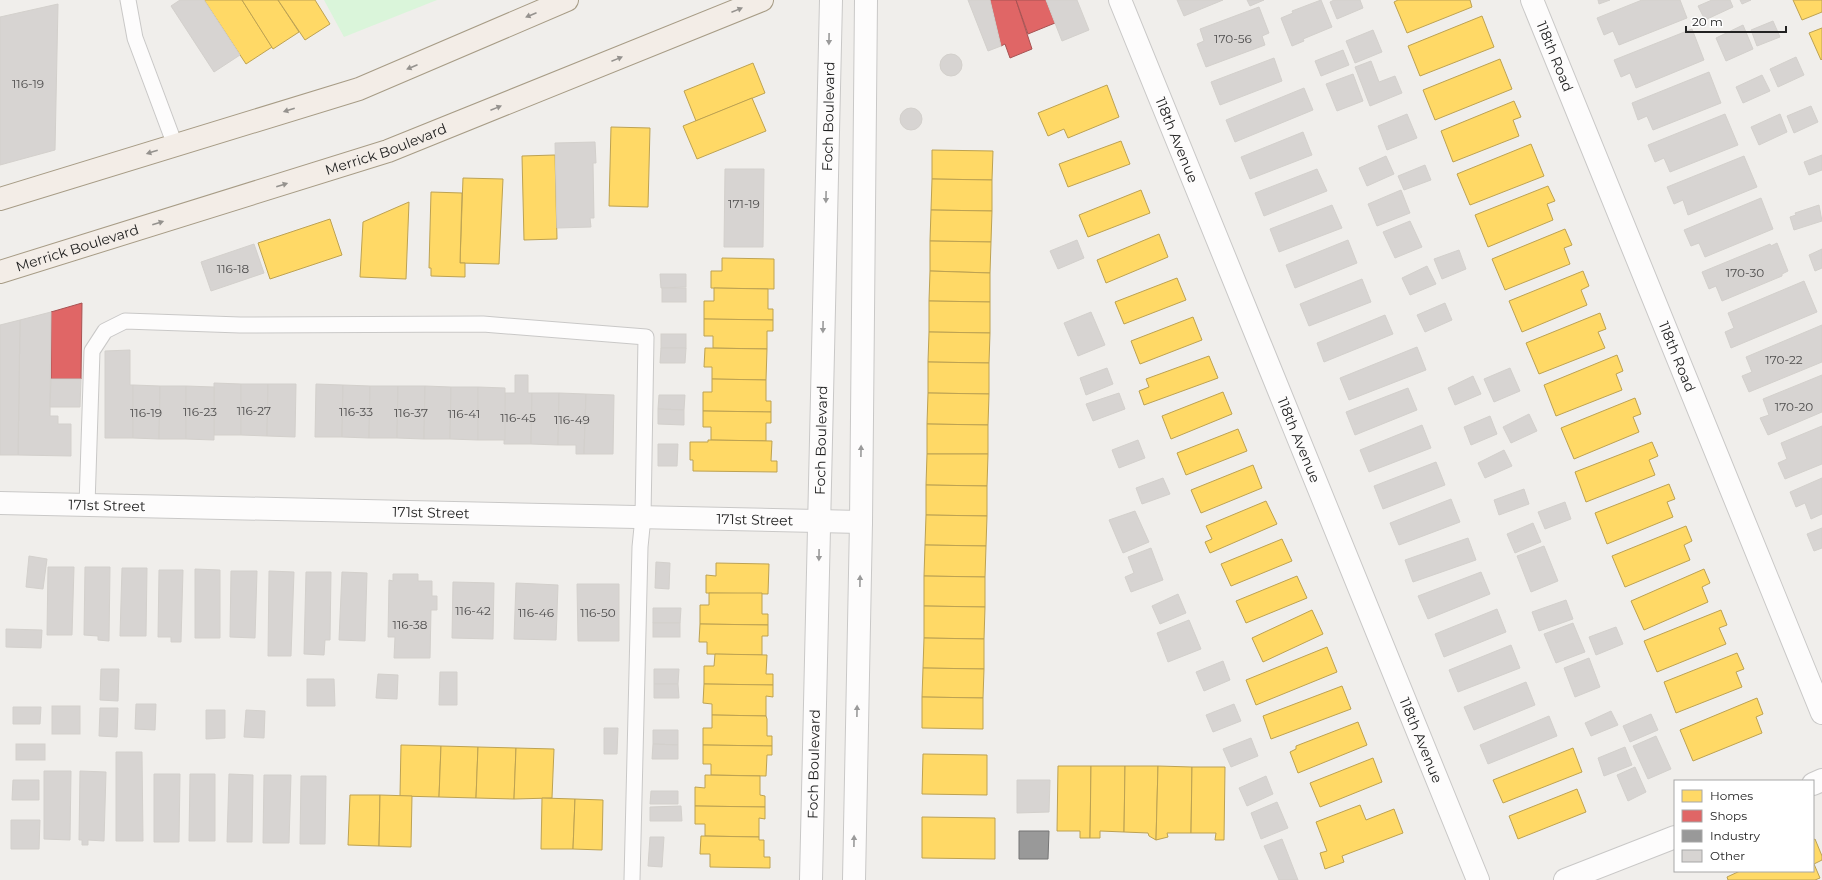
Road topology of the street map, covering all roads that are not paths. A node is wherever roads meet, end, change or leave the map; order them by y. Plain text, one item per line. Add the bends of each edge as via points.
1 (128, 0) edge
2 (567, 0) edge
3 (762, 0) edge
4 (831, 0) edge
5 (866, 0) edge
6 (1120, 0) edge
7 (1532, 0) edge
8 (175, 145) junction
9 (0, 199) edge
10 (0, 272) edge
11 (0, 503) edge
12 (87, 505) junction
13 (643, 516) junction
14 (819, 520) junction
15 (861, 522) junction
16 (1822, 713) edge
17 (1674, 837) edge
18 (632, 880) edge
19 (812, 880) edge
20 (854, 880) edge
21 (1478, 880) edge
22 (1565, 880) edge

1 - 8 lane via 135,38
2 -> 8 main road via 358,89
10 -> 3 main road, Merrick Boulevard via 388,151
4 -> 14 street, Foch Boulevard
15 -> 5 street
6 - 21 street, 118th Avenue
7 - 16 street, 118th Road
8 -> 9 main road
11 - 12 street, 171st Street
12 - 13 street, 171st Street
12 - 13 lane via 92,352 105,331 125,321 240,325 483,324 646,336
13 - 14 street, 171st Street
13 - 18 lane via 640,547
14 - 15 street, 171st Street
14 -> 19 street, Foch Boulevard
20 -> 15 street
17 - 22 street

